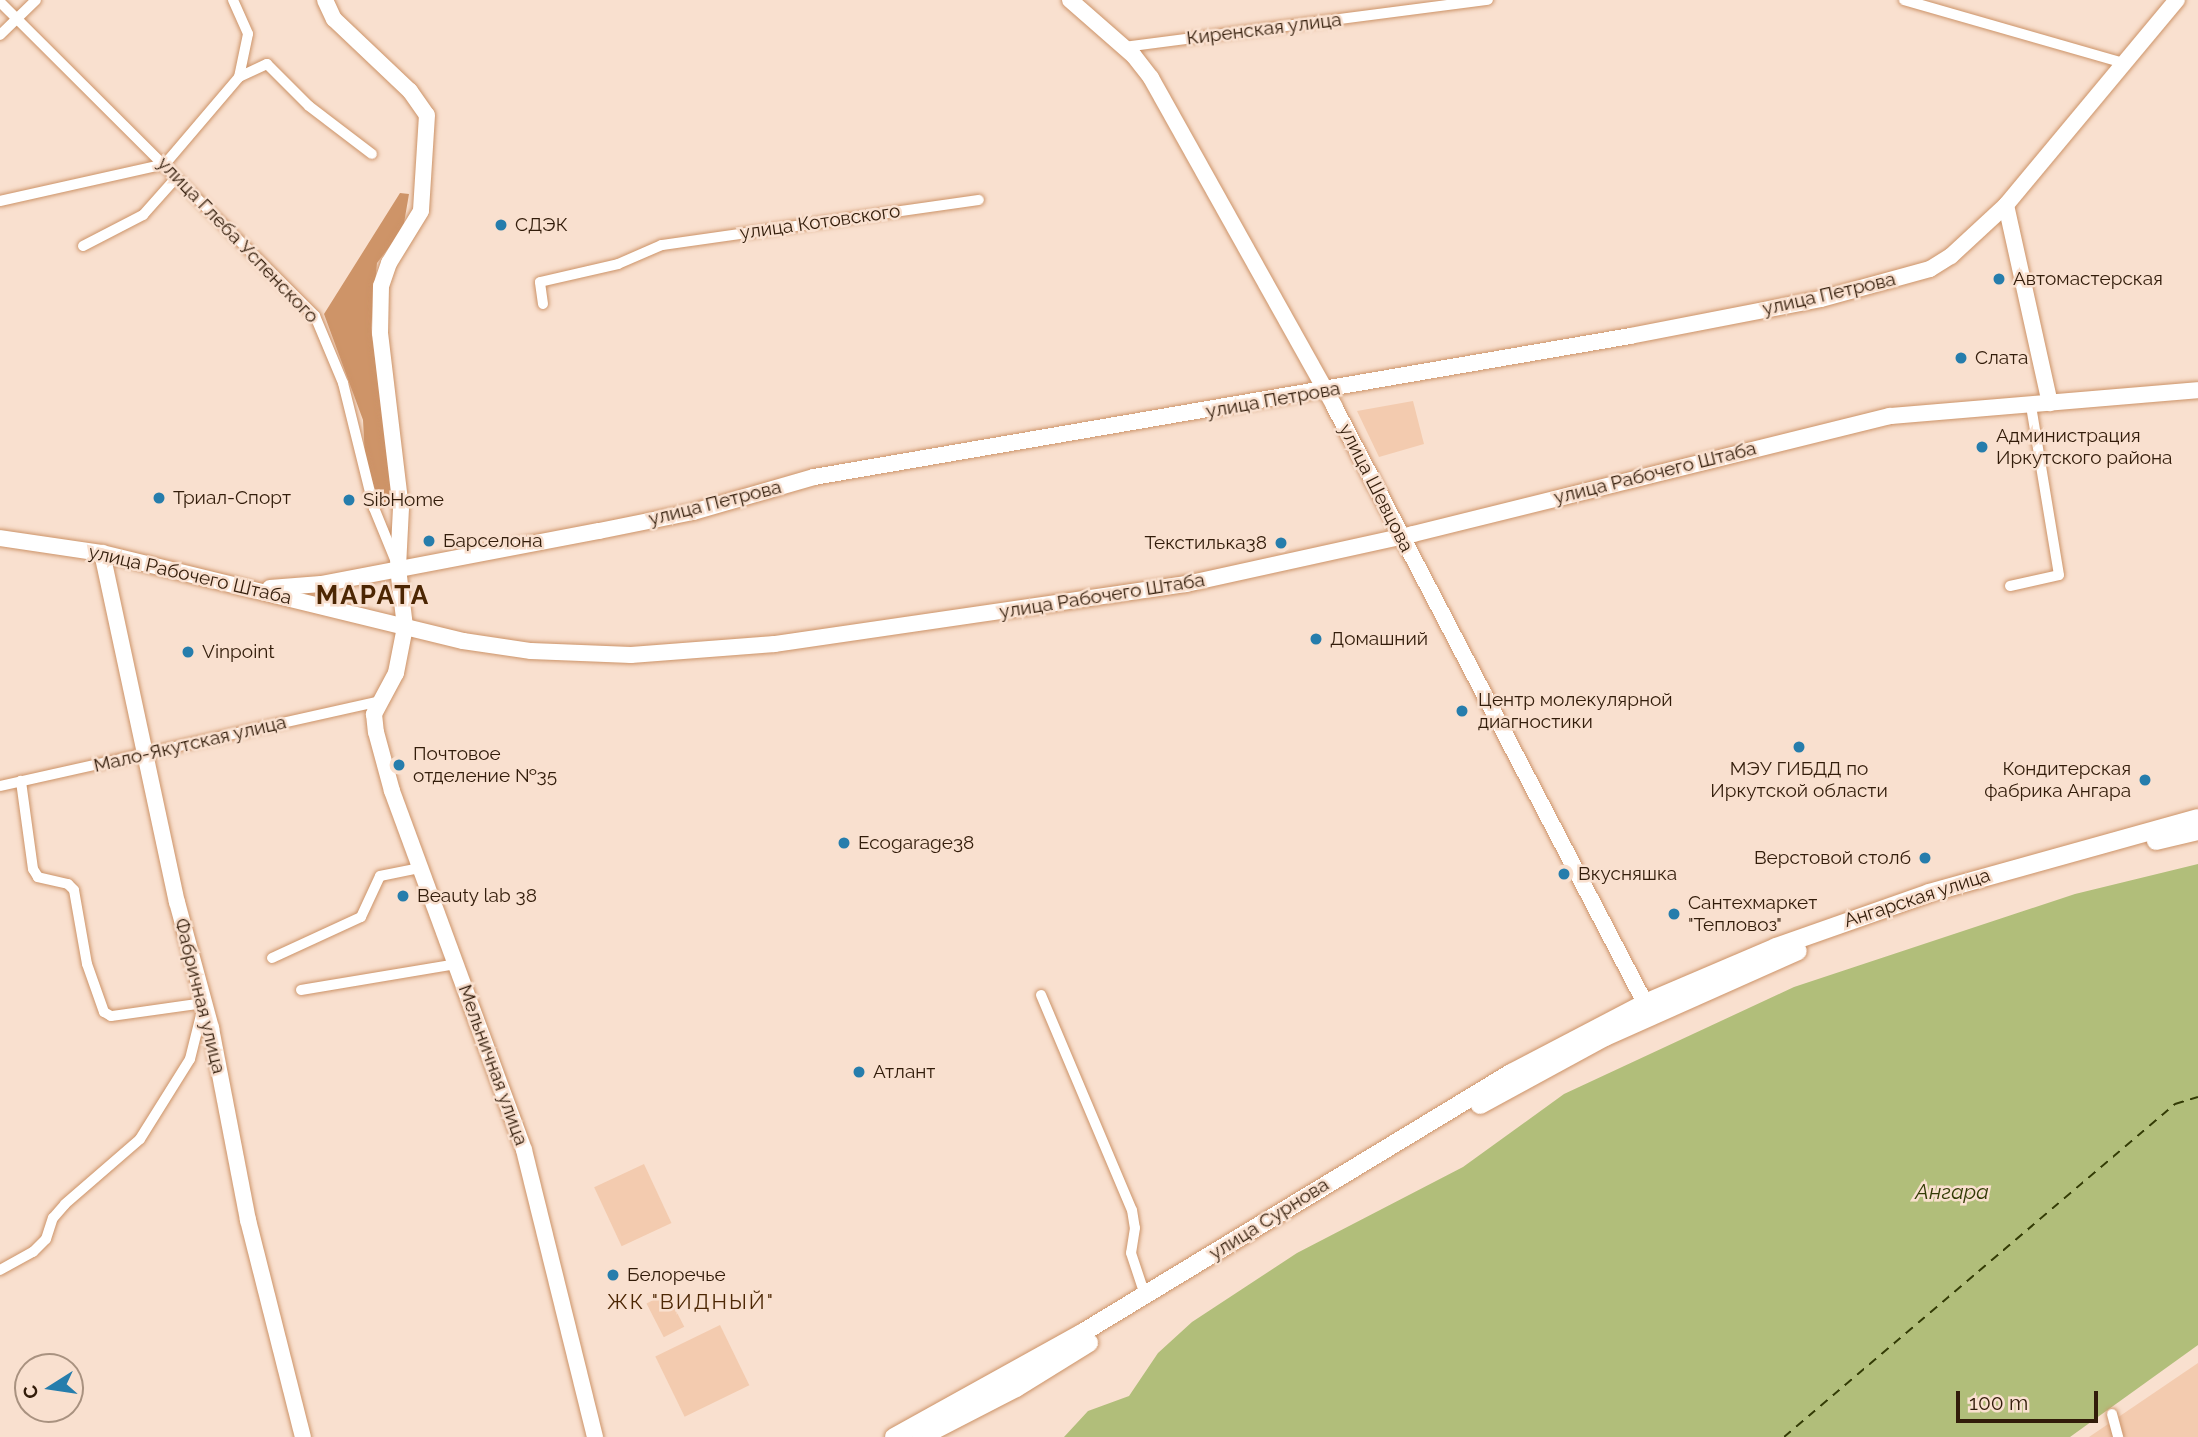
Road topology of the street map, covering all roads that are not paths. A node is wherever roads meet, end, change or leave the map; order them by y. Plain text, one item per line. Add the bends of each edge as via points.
1 (36, 0) edge
2 (233, 0) edge
3 (325, 0) edge
4 (1488, 0) edge
5 (1904, 0) edge
6 (2177, 0) edge
7 (0, 2) edge
8 (1078, 3) edge
9 (18, 21) junction
10 (0, 35) edge
11 (1124, 47) junction
12 (2123, 63) junction
13 (239, 77) junction
14 (372, 154) dead end
15 (165, 164) junction
16 (176, 178) junction
17 (979, 200) dead end
18 (0, 201) edge
19 (2007, 205) junction
20 (82, 246) dead end
21 (542, 304) dead end
22 (2198, 390) edge
23 (1326, 391) junction
24 (2050, 403) junction
25 (2031, 405) junction
26 (1400, 536) junction
27 (0, 538) edge
28 (102, 553) junction
29 (398, 568) junction
30 (2010, 586) dead end
31 (253, 589) junction
32 (405, 627) junction
33 (380, 701) junction
34 (143, 754) junction
35 (21, 781) junction
36 (0, 786) edge
37 (2198, 818) edge
38 (2198, 831) edge
39 (420, 868) junction
40 (272, 958) dead end
41 (456, 964) junction
42 (301, 990) dead end
43 (1041, 995) dead end
44 (204, 1003) junction
45 (1650, 1008) junction
46 (0, 1270) edge
47 (1145, 1295) junction
48 (2112, 1414) dead end
49 (303, 1437) edge
50 (596, 1437) edge
51 (894, 1437) edge
52 (920, 1437) edge
53 (2118, 1437) edge

1 - 9 street
2 - 13 street via 248,34
3 - 29 street via 334,19 411,91 427,115 421,211 389,263 381,286 380,333 401,508
4 - 11 street, Киренская улица
5 - 12 street
6 - 12 street, улица Петрова
7 - 9 street, улица Глеба Успенского
8 - 11 street, улица Шевцова
9 - 10 street
9 - 15 street, улица Глеба Успенского
11 - 23 street, улица Шевцова via 1151,78
12 - 19 street, улица Петрова
13 - 14 street via 267,64 309,106
13 - 15 street
15 - 16 street, улица Глеба Успенского
15 - 18 street
16 - 20 street via 143,215
16 - 29 street, улица Глеба Успенского via 316,316 340,373 374,508
17 - 21 street, улица Котовского via 662,244 618,264 540,282
19 - 23 street, улица Петрова via 1951,256 1930,269 1889,281 1688,325
19 - 24 street
22 - 24 street, улица Рабочего Штаба
23 - 26 street, улица Шевцова
23 - 29 street, улица Петрова via 814,477 693,512
24 - 25 street, улица Рабочего Штаба
25 - 26 street, улица Рабочего Штаба via 1890,416 1816,431
25 - 30 street via 2059,575
26 - 32 street, улица Рабочего Штаба via 1186,584 775,644 631,655 531,651
26 - 45 street, улица Шевцова
27 - 28 street, улица Рабочего Штаба
28 - 31 street, улица Рабочего Штаба
28 - 34 street, Фабричная улица
29 - 31 street, улица Петрова via 321,584
29 - 32 street
31 - 32 street, улица Рабочего Штаба
32 - 33 street via 403,654
33 - 34 street, Мало-Якутская улица
33 - 39 street, Мельничная улица via 374,714 376,732
34 - 35 street, Мало-Якутская улица
34 - 44 street, Фабричная улица
35 - 36 street, Мало-Якутская улица
35 - 44 street via 33,869 38,877 68,884 74,890 87,964 104,1012 111,1016
37 - 45 main road, Ангарская улица via 1929,893 1776,947
38 - 45 main road, Ангарская улица via 2050,867 1860,928
39 - 40 street via 380,876 361,917
39 - 41 street, Мельничная улица
41 - 42 street
41 - 50 street, Мельничная улица via 524,1150
43 - 47 street via 1132,1210 1131,1253
44 - 46 street via 190,1059 140,1139 65,1204 53,1218 46,1239 33,1252
44 - 49 street, Фабричная улица via 247,1220
45 - 47 main road, улица Сурнова via 1392,1142
45 - 52 main road, улица Сурнова via 1401,1150 1016,1388
47 - 51 main road, улица Сурнова via 1000,1382
48 - 53 street

